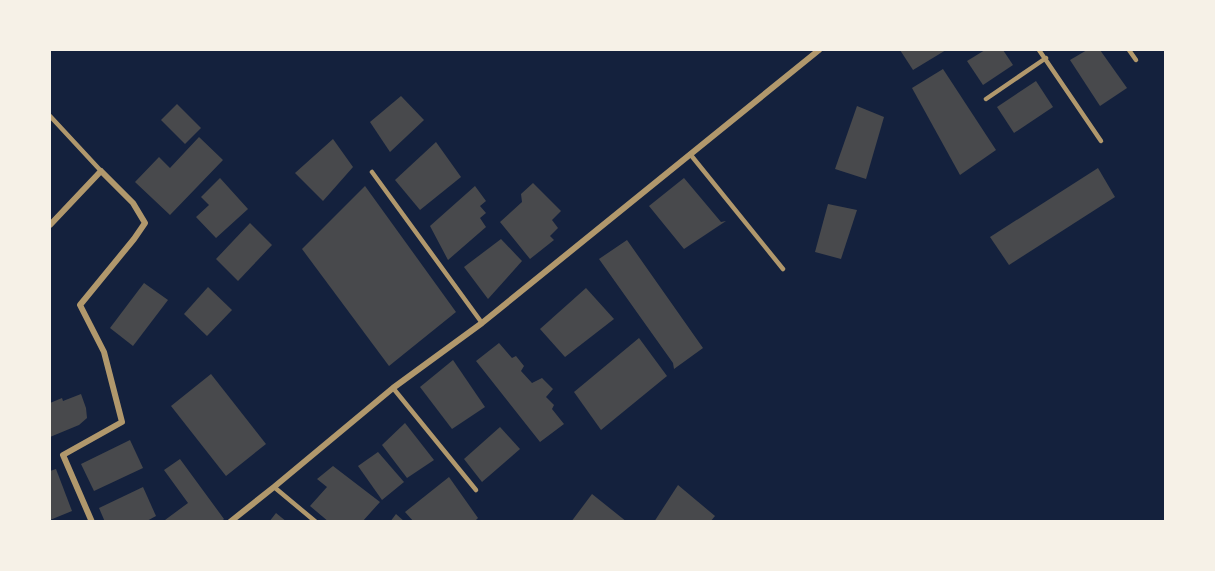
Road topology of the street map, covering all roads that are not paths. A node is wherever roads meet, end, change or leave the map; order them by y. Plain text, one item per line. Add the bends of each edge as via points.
1 (819, 50) edge
2 (1039, 50) edge
3 (1130, 50) edge
4 (1046, 58) junction
5 (1136, 60) dead end
6 (986, 99) dead end
7 (50, 116) edge
8 (1101, 141) dead end
9 (690, 154) junction
10 (101, 171) junction
11 (372, 172) dead end
12 (50, 225) edge
13 (783, 269) dead end
14 (482, 323) junction
15 (393, 388) junction
16 (274, 487) junction
17 (476, 490) dead end
18 (92, 522) edge
19 (230, 522) edge
20 (316, 522) edge

1 - 9 street
2 - 4 lane
3 - 5 lane
4 - 6 lane
4 - 8 lane
7 - 10 lane
9 - 13 lane
9 - 14 street
10 - 12 street
10 - 18 street via 145,223 80,305 104,352 122,422 63,455
11 - 14 lane
14 - 15 street
15 - 16 street
15 - 17 lane
16 - 19 street
16 - 20 lane

